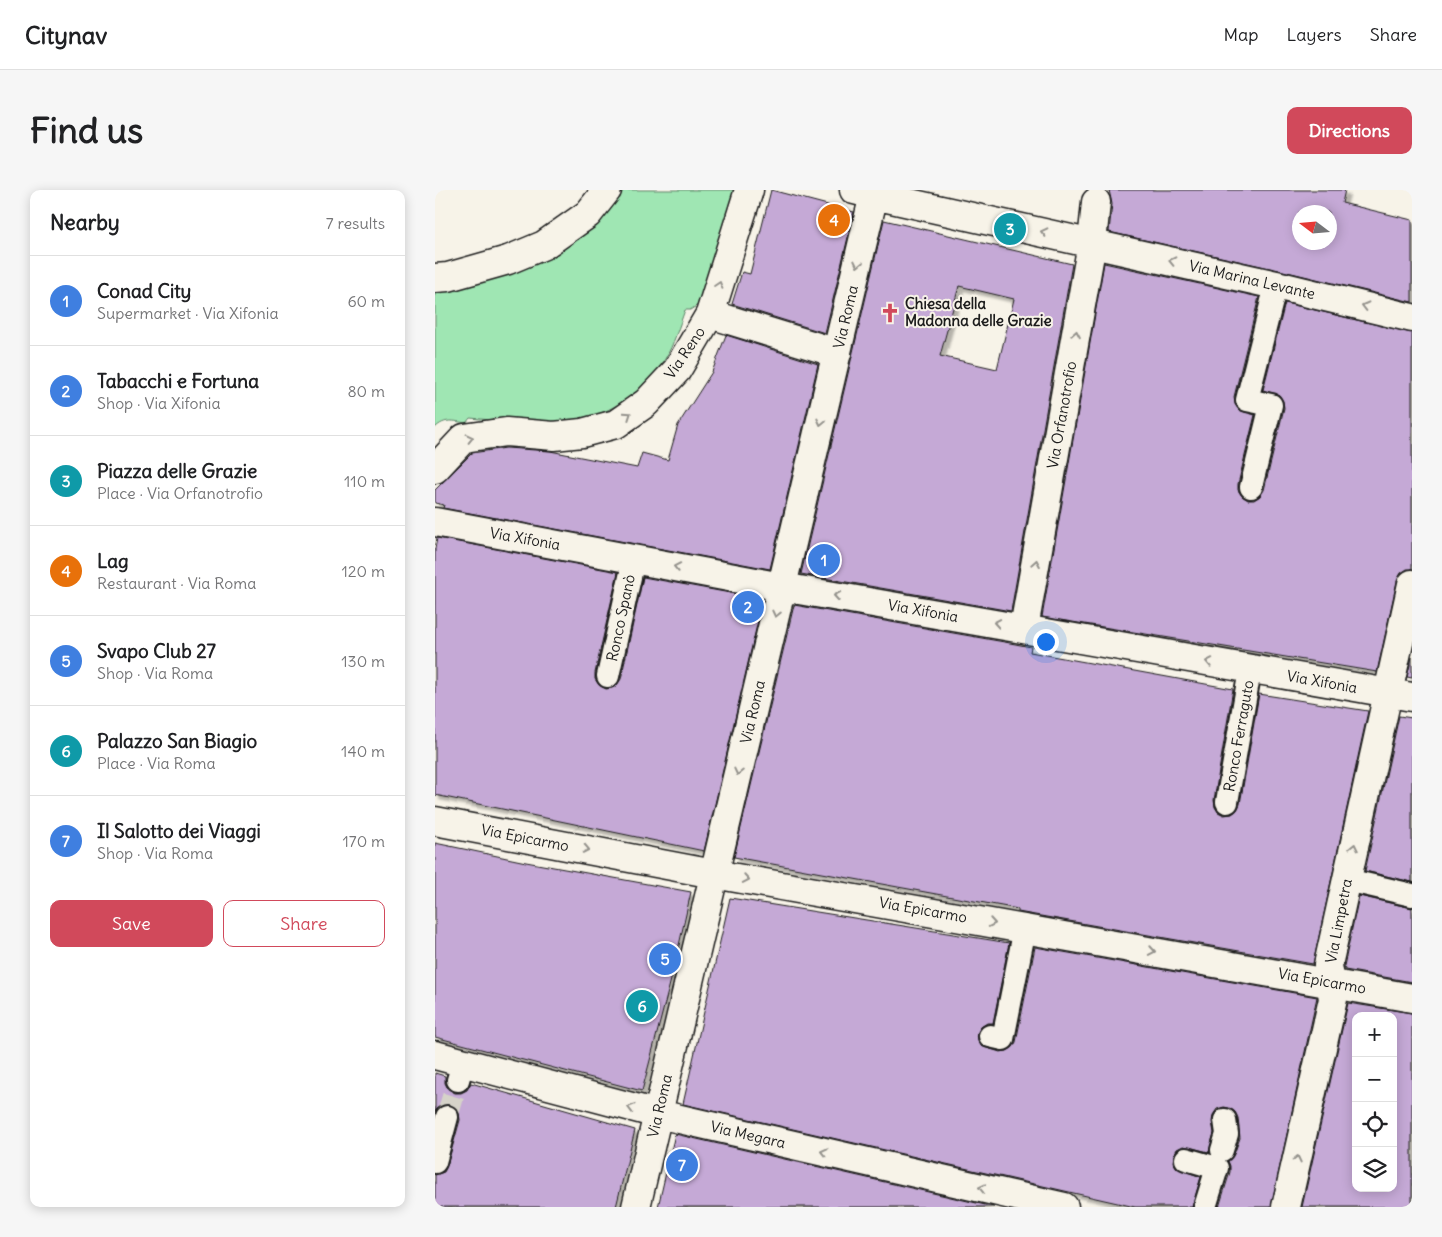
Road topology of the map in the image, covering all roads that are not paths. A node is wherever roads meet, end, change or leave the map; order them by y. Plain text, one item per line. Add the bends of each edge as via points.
1 (607, 190) edge
2 (749, 190) edge
3 (868, 198) edge
4 (1096, 202) dead end
5 (1092, 243) junction
6 (435, 278) edge
7 (1276, 285) junction
8 (709, 314) junction
9 (1412, 318) edge
10 (837, 353) junction
11 (435, 469) edge
12 (1251, 486) dead end
13 (435, 522) edge
14 (634, 559) junction
15 (1412, 584) edge
16 (782, 587) junction
17 (1024, 628) junction
18 (1250, 670) junction
19 (609, 676) dead end
20 (1400, 695) edge
21 (1227, 802) dead end
22 (435, 821) edge
23 (714, 874) junction
24 (1347, 880) junction
25 (1412, 895) edge
26 (1025, 928) junction
27 (1331, 982) junction
28 (1412, 998) edge
29 (990, 1036) dead end
30 (435, 1055) edge
31 (658, 1114) junction
32 (447, 1117) tunnel mouth
33 (1225, 1120) dead end
34 (1186, 1159) dead end
35 (1219, 1159) junction
36 (435, 1162) edge
37 (636, 1207) edge
38 (1064, 1207) edge
39 (1205, 1207) edge
40 (1286, 1207) edge

1 - 6 street via 588,214 544,245 508,260
8 -> 2 street, Via Reno
5 -> 3 street, Via Marina Levante
3 -> 10 street, Via Roma
4 - 5 street, Via Orfanotrofio
7 -> 5 street, Via Marina Levante
17 -> 5 street, Via Orfanotrofio
9 -> 7 street, Via Marina Levante
7 - 12 street via 1247,400 1271,406
8 - 10 street
11 -> 8 street, Via Reno via 464,438 506,432 555,436 616,424 646,403 677,370
10 -> 16 street, Via Roma
13 - 14 street, Via Xifonia
16 -> 14 street, Via Xifonia
14 - 19 street, Ronco Spanò
15 - 20 street, Via Limpetra
17 -> 16 street, Via Xifonia
16 -> 23 street, Via Roma
18 -> 17 street, Via Xifonia
18 - 20 street, Via Xifonia
18 - 21 street, Ronco Ferraguto
24 -> 20 street, Via Limpetra
22 -> 23 street, Via Epicarmo
23 -> 26 street, Via Epicarmo
23 - 31 street, Via Roma
24 - 25 street
24 - 27 street, Via Limpetra via 1328,965
26 -> 27 street, Via Epicarmo
26 - 29 street via 1003,1039
27 - 28 street, Via Epicarmo
40 -> 27 street, Via Limpetra via 1333,999
31 -> 30 street, Via Megara via 461,1072
31 - 37 street, Via Roma
38 -> 31 street, Via Megara
32 - 36 street
33 - 35 street via 1227,1134
34 - 35 street
35 - 39 street

